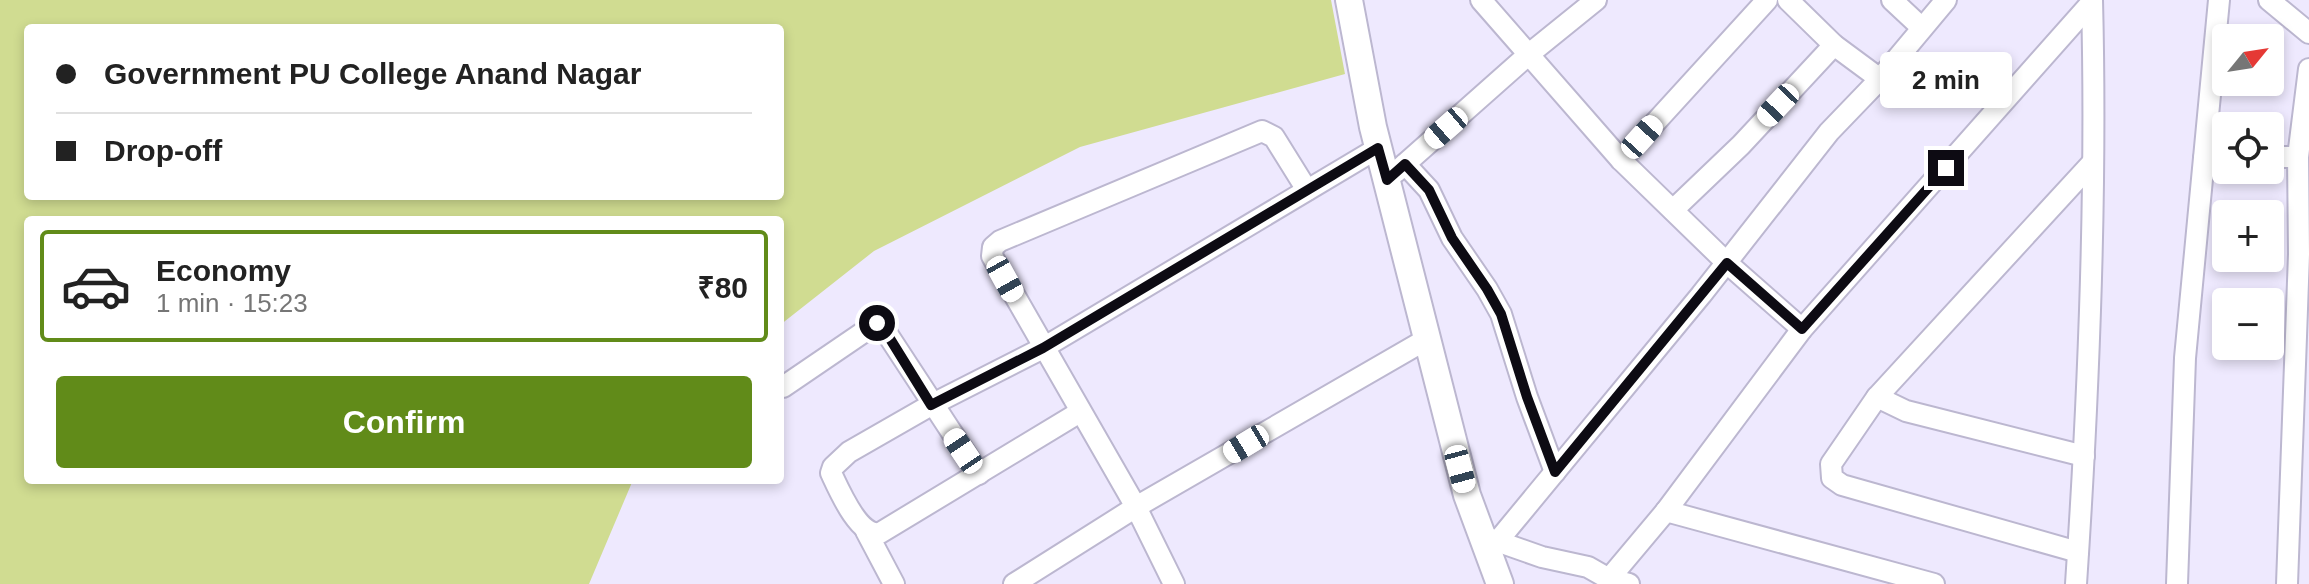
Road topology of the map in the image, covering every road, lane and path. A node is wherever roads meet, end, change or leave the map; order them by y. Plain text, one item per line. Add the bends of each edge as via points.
1 (1349, 0) edge
2 (1481, 0) edge
3 (1596, 0) edge
4 (1767, 0) edge
5 (1788, 0) edge
6 (1892, 0) edge
7 (1946, 0) edge
8 (2219, 0) edge
9 (2269, 0) edge
10 (2092, 1) edge
11 (1922, 28) junction
12 (2309, 33) edge
13 (1834, 45) junction
14 (1528, 55) junction
15 (2309, 69) edge
16 (1880, 79) junction
17 (2303, 146) edge
18 (1378, 148) junction
19 (2284, 152) edge
20 (2204, 158) junction
21 (2212, 158) edge
22 (1621, 160) junction
23 (2092, 163) junction
24 (1396, 172) junction
25 (1307, 190) junction
26 (1673, 210) junction
27 (2304, 259) edge
28 (1727, 263) junction
29 (1802, 329) junction
30 (1427, 339) junction
31 (1043, 348) junction
32 (2295, 352) junction
33 (2309, 370) edge
34 (784, 386) edge
35 (1877, 397) junction
36 (931, 405) junction
37 (1080, 412) junction
38 (2084, 456) junction
39 (1555, 472) junction
40 (979, 474) junction
41 (1136, 507) junction
42 (1666, 511) junction
43 (866, 531) junction
44 (1489, 539) junction
45 (2078, 552) junction
46 (1605, 579) edge
47 (894, 584) edge
48 (1014, 584) edge
49 (1174, 584) edge
50 (1500, 584) edge
51 (1934, 584) edge
52 (2076, 584) edge
53 (2177, 584) edge
54 (2287, 584) edge

1 - 18 street
2 - 14 street
3 - 14 street
4 - 22 street
5 - 13 street
6 - 11 street
7 - 11 street
8 - 20 street
9 - 12 street
10 - 23 street
10 - 29 street
11 - 16 street
13 - 16 street
13 - 26 street
14 - 22 street
14 - 24 street
15 - 17 street
16 - 28 street via 1829,132
17 - 19 street
17 - 27 street
18 - 24 street
18 - 25 street
20 - 21 street
20 - 53 street via 2185,358
22 - 26 street
23 - 35 street
23 - 38 street
24 - 30 street
24 - 39 street via 1429,190 1452,238 1501,314
25 - 31 street
25 - 31 street via 1274,137 1262,131 1000,241 992,256
26 - 28 street
27 - 32 street
28 - 29 street
28 - 39 street
29 - 42 street
30 - 41 street
30 - 44 street via 1467,495
31 - 36 street
31 - 37 street
32 - 33 street
32 - 54 street
34 - 36 street via 877,323
35 - 38 street via 1906,411
35 - 45 street via 1832,459 1835,482
36 - 40 street
36 - 43 street via 849,452 833,467 837,486
37 - 40 street
37 - 41 street
38 - 45 street
39 - 44 street
40 - 43 street via 880,533
41 - 48 street
41 - 49 street
42 - 46 street
42 - 51 street
43 - 47 street
44 - 46 street
44 - 50 street
45 - 52 street

